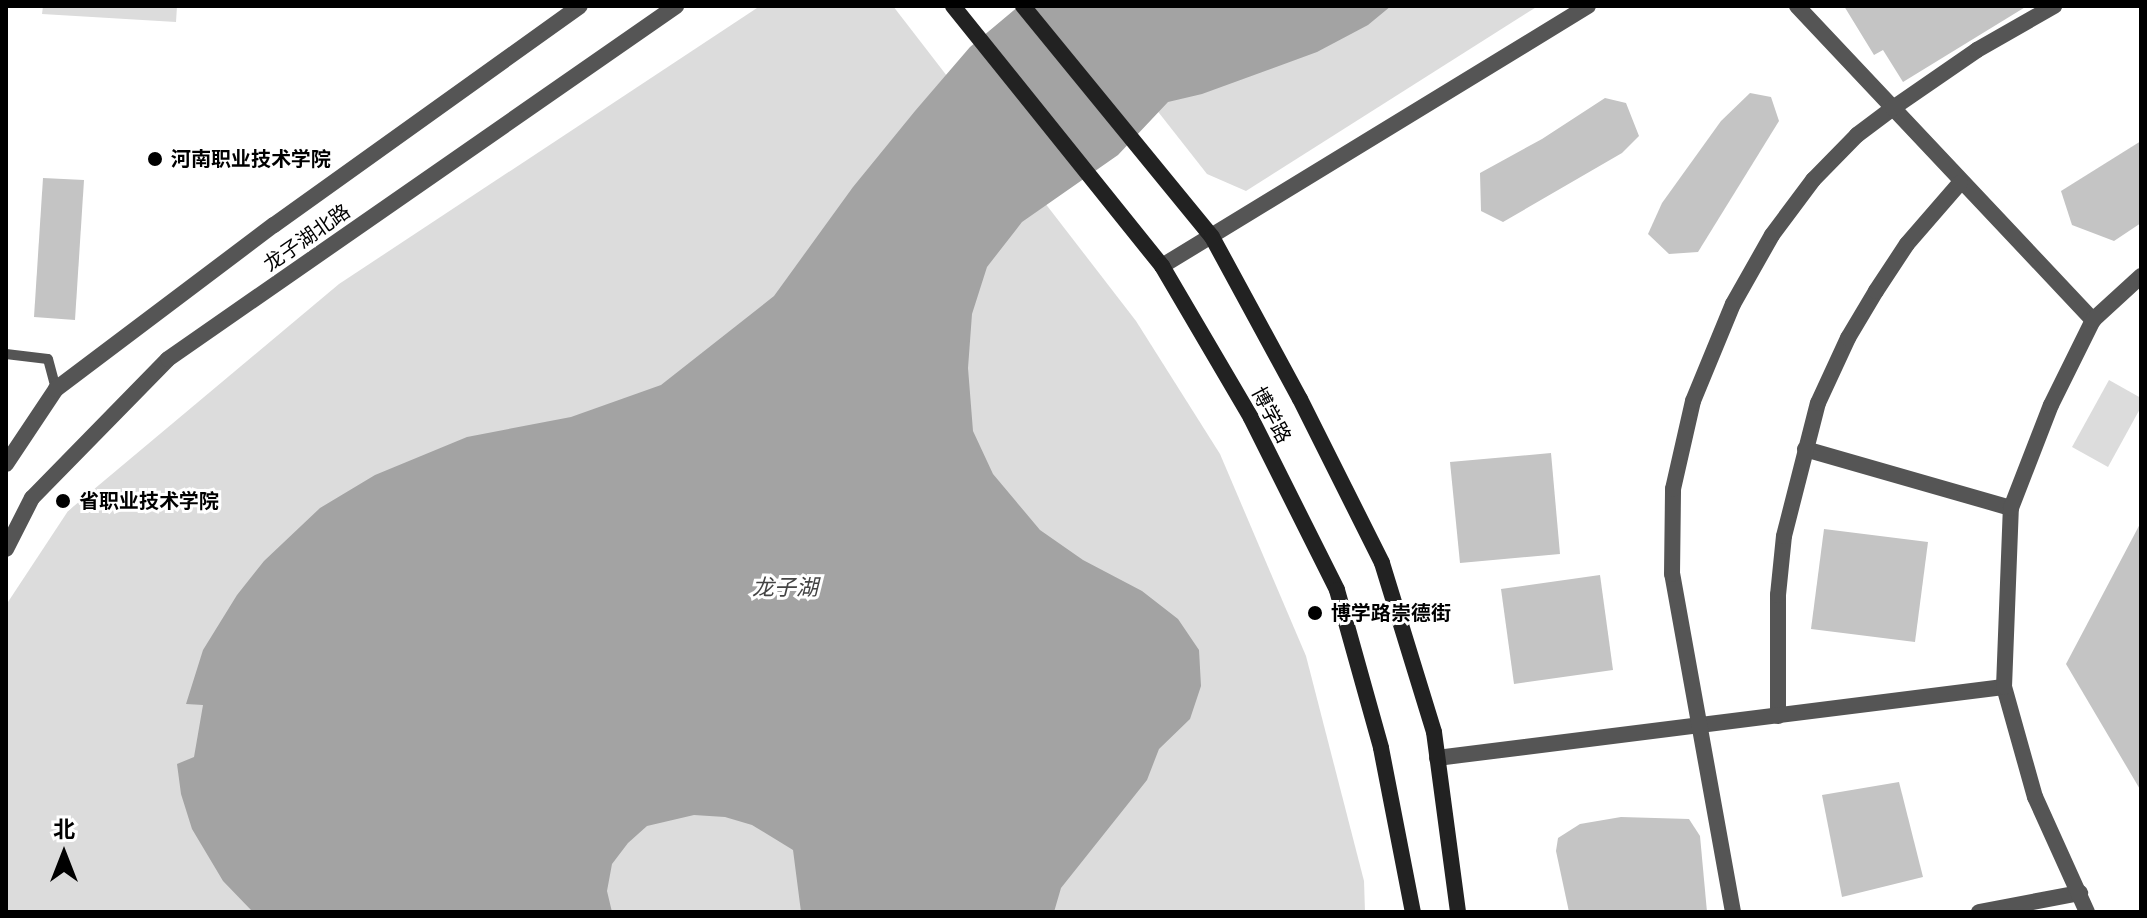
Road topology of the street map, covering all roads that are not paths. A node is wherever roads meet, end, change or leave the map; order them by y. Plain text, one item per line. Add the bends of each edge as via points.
1 (580, 6) edge
2 (676, 6) edge
3 (1023, 6) edge
4 (1588, 6) edge
5 (1797, 6) edge
6 (2054, 6) edge
7 (954, 7) edge
8 (1893, 108) junction
9 (1960, 183) junction
10 (1212, 237) junction
11 (1162, 266) junction
12 (2141, 276) edge
13 (2093, 320) junction
14 (6, 354) edge
15 (56, 389) junction
16 (1805, 449) junction
17 (6, 464) edge
18 (2011, 508) junction
19 (6, 549) edge
20 (2004, 687) junction
21 (1778, 716) junction
22 (1697, 726) junction
23 (1437, 758) junction
24 (2080, 893) junction
25 (1413, 912) edge
26 (1458, 912) edge
27 (1733, 912) edge
28 (1979, 912) edge
29 (2087, 912) edge

1 - 15 street, 龙子湖北路
2 - 19 street, 龙子湖北路 via 168,359 32,498
3 - 10 main road, 博学路
4 - 10 street
5 - 8 street
6 - 8 street via 1977,50
7 - 11 main road, 博学路
8 - 9 street
8 - 22 street via 1857,135 1813,180 1772,235 1733,304 1693,401 1673,489 1672,574
9 - 13 street
9 - 16 street via 1907,244 1848,338 1818,403
10 - 11 street
10 - 23 main road, 博学路 via 1382,563 1434,732
11 - 25 main road, 博学路 via 1251,418 1337,590 1381,748
12 - 13 street
13 - 18 street via 2051,405
14 - 15 lane via 48,359
15 - 17 street, 龙子湖北路
16 - 18 street
16 - 21 street via 1784,536 1778,595
18 - 20 street
20 - 21 street
20 - 24 street via 2035,797
21 - 22 street
22 - 23 street
22 - 27 street
23 - 26 main road, 博学路
24 - 28 street
24 - 29 street

